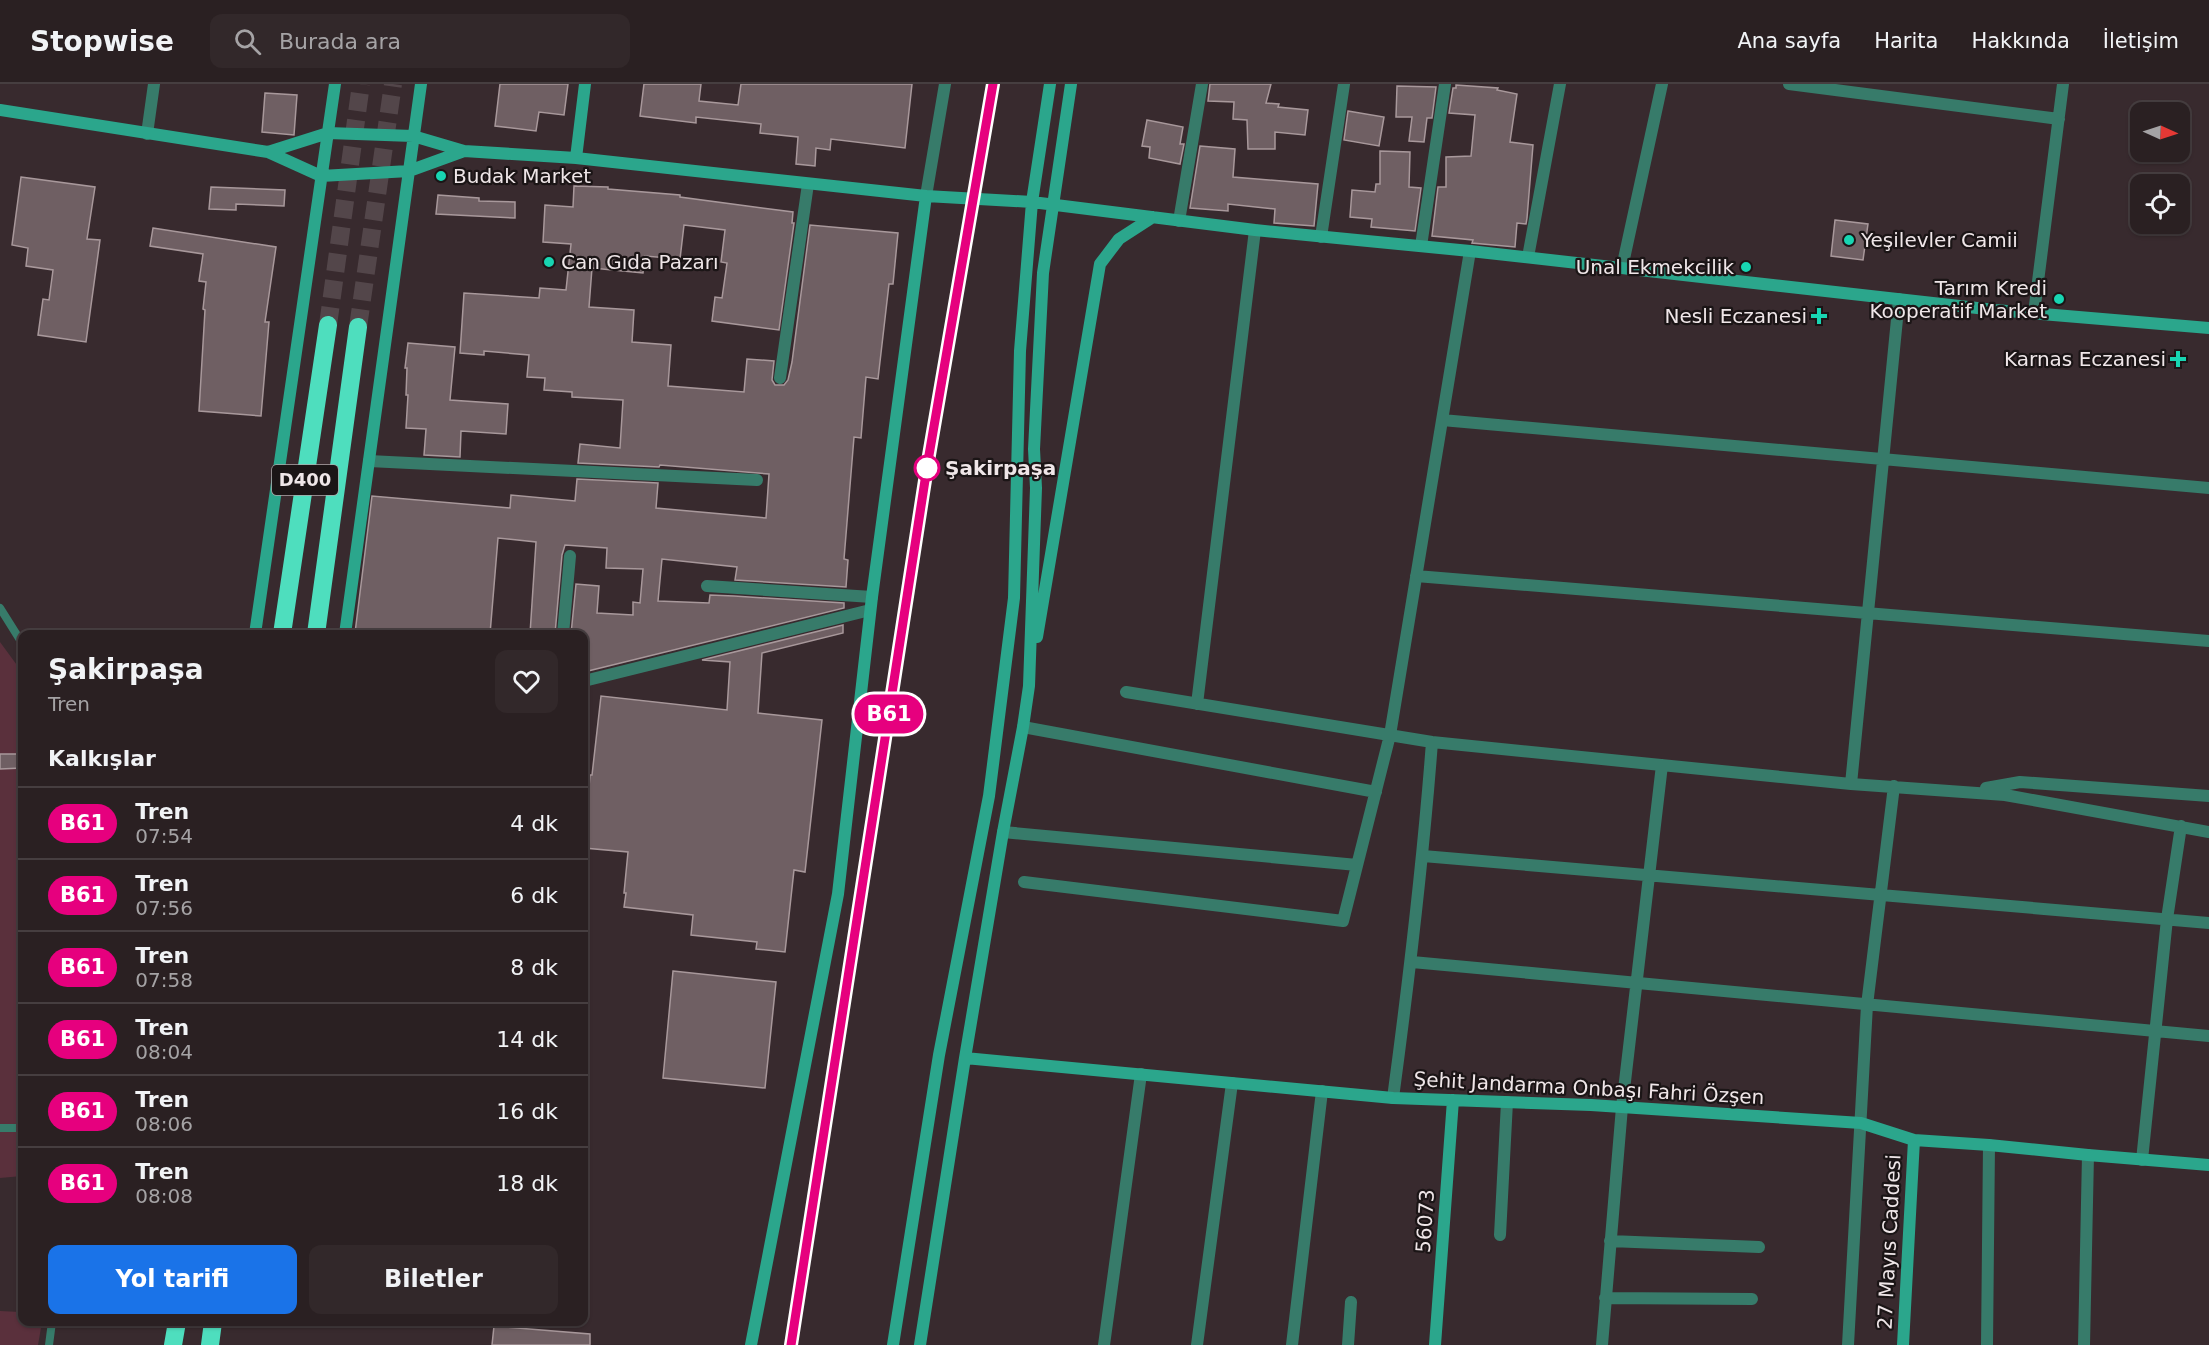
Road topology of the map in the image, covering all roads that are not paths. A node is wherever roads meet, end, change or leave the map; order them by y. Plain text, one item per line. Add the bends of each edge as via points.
1 (154, 84) edge
2 (335, 84) edge
3 (421, 84) edge
4 (585, 84) edge
5 (945, 84) edge
6 (1050, 84) edge
7 (1071, 84) edge
8 (1202, 84) edge
9 (1344, 84) edge
10 (1445, 84) edge
11 (1560, 84) edge
12 (1662, 84) edge
13 (1789, 84) edge
14 (2063, 84) edge
15 (0, 110) edge
16 (2059, 119) junction
17 (328, 133) junction
18 (147, 134) junction
19 (413, 136) junction
20 (464, 151) junction
21 (268, 152) junction
22 (576, 159) junction
23 (409, 171) junction
24 (321, 176) junction
25 (808, 184) junction
26 (926, 196) junction
27 (1032, 202) junction
28 (1052, 206) junction
29 (1153, 217) junction
30 (1179, 221) junction
31 (1255, 230) junction
32 (1321, 237) junction
33 (1421, 246) junction
34 (1470, 251) junction
35 (1528, 257) junction
36 (1622, 268) junction
37 (1899, 299) junction
38 (2034, 313) junction
39 (328, 325) tunnel mouth
40 (358, 327) tunnel mouth
41 (2209, 328) edge
42 (780, 378) dead end
43 (1442, 420) junction
44 (1883, 459) junction
45 (369, 461) junction
46 (757, 480) dead end
47 (2209, 488) edge
48 (570, 556) dead end
49 (1416, 576) junction
50 (708, 586) dead end
51 (872, 597) junction
52 (0, 608) edge
53 (870, 610) junction
54 (1868, 613) junction
55 (256, 630) edge
56 (283, 630) edge
57 (317, 630) edge
58 (346, 630) edge
59 (563, 630) edge
60 (18, 637) edge
61 (2209, 641) edge
62 (588, 680) edge
63 (1029, 686) junction
64 (1126, 692) dead end
65 (1197, 704) junction
66 (1023, 727) junction
67 (1390, 735) junction
68 (1432, 742) junction
69 (1662, 765) junction
70 (1851, 784) junction
71 (1894, 786) junction
72 (1969, 791) junction
73 (1376, 792) junction
74 (2209, 796) edge
75 (2181, 826) junction
76 (2209, 831) edge
77 (1003, 832) junction
78 (1423, 856) junction
79 (1357, 865) junction
80 (1649, 875) junction
81 (1024, 882) dead end
82 (1882, 895) junction
83 (2167, 919) junction
84 (2209, 923) edge
85 (1412, 962) junction
86 (1636, 983) junction
87 (1867, 1005) junction
88 (2155, 1031) junction
89 (2209, 1036) edge
90 (965, 1058) junction
91 (1141, 1074) junction
92 (1232, 1083) junction
93 (1322, 1091) junction
94 (1393, 1098) junction
95 (1454, 1100) junction
96 (1507, 1102) junction
97 (1622, 1107) junction
98 (1861, 1123) junction
99 (0, 1128) edge
100 (18, 1128) edge
101 (1914, 1140) junction
102 (1989, 1144) junction
103 (2088, 1155) junction
104 (2142, 1160) junction
105 (2209, 1165) edge
106 (1500, 1235) dead end
107 (1610, 1241) junction
108 (1759, 1247) dead end
109 (1605, 1298) junction
110 (1752, 1299) dead end
111 (1351, 1302) dead end
112 (51, 1326) edge
113 (176, 1326) edge
114 (212, 1326) edge
115 (49, 1345) edge
116 (173, 1345) edge
117 (210, 1345) edge
118 (751, 1345) edge
119 (893, 1345) edge
120 (920, 1345) edge
121 (1104, 1345) edge
122 (1197, 1345) edge
123 (1292, 1345) edge
124 (1348, 1345) edge
125 (1436, 1345) edge
126 (1602, 1345) edge
127 (1848, 1345) edge
128 (1903, 1345) edge
129 (1987, 1345) edge
130 (2084, 1345) edge

1 - 18 street
2 - 17 main road
3 - 19 main road
4 - 22 main road
5 - 26 street
6 - 27 main road
7 - 28 main road
8 - 30 street
9 - 32 street
10 - 33 street
11 - 35 street
12 - 36 street
13 - 16 street
14 - 16 street
15 - 18 main road
16 - 38 street
17 - 19 main road
17 - 21 main road
17 - 24 main road
18 - 21 main road
19 - 20 main road
19 - 23 main road
20 - 22 main road
20 - 23 main road
21 - 24 main road
22 - 25 main road
23 - 24 main road
23 - 45 main road
24 - 55 main road
25 - 26 main road
25 - 42 street
26 - 27 main road
26 - 51 main road
27 - 28 main road
27 - 119 main road via 1020,351 1014,598 989,796 939,1055
28 - 29 main road
28 - 63 main road via 1038,350
29 - 30 main road
29 - 63 main road via 1119,239 1100,264
30 - 31 main road
31 - 32 main road
31 - 65 street
32 - 33 main road
33 - 34 main road
34 - 35 main road
34 - 43 street
35 - 36 main road
36 - 37 main road
37 - 38 main road
37 - 44 street
38 - 41 main road
39 - 56 highway, D400
40 - 57 highway, D400
43 - 44 street
43 - 49 street
44 - 47 street
44 - 54 street
45 - 46 street
45 - 58 main road
48 - 59 street
49 - 54 street
49 - 67 street
50 - 51 street
51 - 53 main road
52 - 60 lane
53 - 62 street
53 - 118 main road via 838,894
54 - 61 street
54 - 70 street
63 - 66 main road
64 - 65 street
65 - 67 street
66 - 73 street
66 - 77 main road
67 - 68 street
67 - 73 street
68 - 69 street
68 - 78 street
69 - 70 street
69 - 80 street
70 - 71 street
71 - 72 street
71 - 82 street
72 - 74 street via 2020,782
72 - 75 street
73 - 79 street
75 - 76 street
75 - 83 street
77 - 79 street
77 - 90 main road
78 - 80 street
78 - 85 street
79 - 81 street via 1343,921
80 - 82 street
80 - 86 street
82 - 83 street
82 - 87 street
83 - 84 street
83 - 88 street
85 - 86 street
85 - 94 street
86 - 87 street
86 - 97 street
87 - 88 street
87 - 98 street
88 - 89 street
88 - 104 street
90 - 91 main road, Şehit Jandarma Onbaşı Fahri Özşen
90 - 120 main road
91 - 92 main road, Şehit Jandarma Onbaşı Fahri Özşen
91 - 121 street
92 - 93 main road, Şehit Jandarma Onbaşı Fahri Özşen
92 - 122 street
93 - 94 main road, Şehit Jandarma Onbaşı Fahri Özşen
93 - 123 street
94 - 95 main road, Şehit Jandarma Onbaşı Fahri Özşen
95 - 96 main road, Şehit Jandarma Onbaşı Fahri Özşen
95 - 125 main road, 56073
96 - 97 main road, Şehit Jandarma Onbaşı Fahri Özşen
96 - 106 street
97 - 98 main road, Şehit Jandarma Onbaşı Fahri Özşen
97 - 107 street
98 - 101 main road, Şehit Jandarma Onbaşı Fahri Özşen
98 - 127 street
99 - 100 lane
101 - 102 main road, Şehit Jandarma Onbaşı Fahri Özşen
101 - 128 main road, 27 Mayıs Caddesi
102 - 103 main road, Şehit Jandarma Onbaşı Fahri Özşen
102 - 129 street
103 - 104 main road, Şehit Jandarma Onbaşı Fahri Özşen
103 - 130 street
104 - 105 main road, Şehit Jandarma Onbaşı Fahri Özşen
107 - 108 street
107 - 109 street
109 - 110 street
109 - 126 street
111 - 124 street
112 - 115 lane
113 - 116 highway
114 - 117 highway

